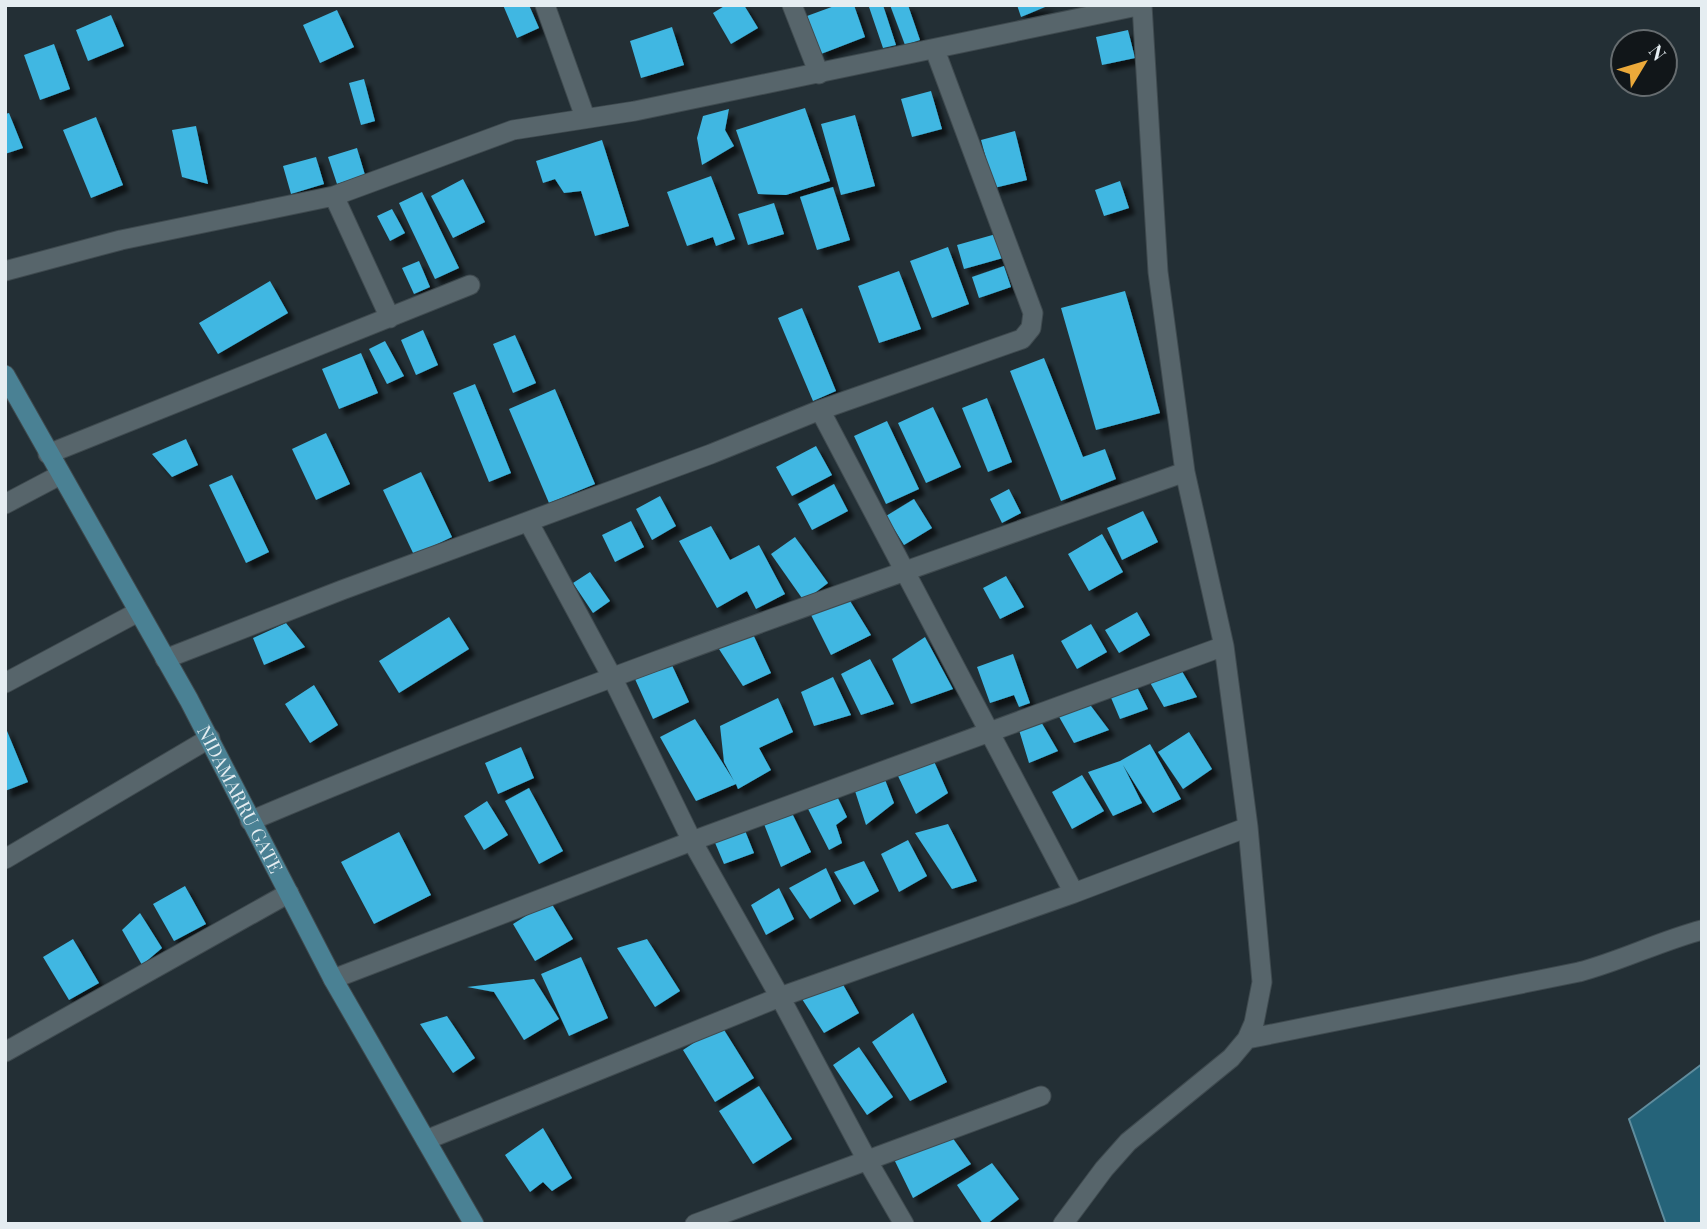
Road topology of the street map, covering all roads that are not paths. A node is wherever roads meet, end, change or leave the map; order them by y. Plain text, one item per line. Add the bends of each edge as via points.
1 (545, 5) edge
2 (792, 5) edge
3 (935, 50) junction
4 (819, 74) junction
5 (585, 117) junction
6 (334, 196) junction
7 (5, 271) edge
8 (470, 285) dead end
9 (390, 318) junction
10 (5, 375) edge
11 (820, 410) junction
12 (48, 454) junction
13 (1185, 472) junction
14 (60, 475) junction
15 (5, 504) edge
16 (529, 523) junction
17 (904, 571) junction
18 (138, 612) junction
19 (1224, 646) junction
20 (165, 659) junction
21 (612, 677) junction
22 (5, 683) edge
23 (991, 732) junction
24 (209, 738) junction
25 (250, 821) junction
26 (1248, 827) junction
27 (692, 841) junction
28 (5, 859) edge
29 (289, 893) junction
30 (1074, 893) junction
31 (1702, 930) edge
32 (333, 979) junction
33 (780, 997) junction
34 (1247, 1039) junction
35 (5, 1052) edge
36 (1041, 1096) dead end
37 (426, 1140) junction
38 (867, 1160) junction
39 (474, 1224) edge
40 (695, 1224) edge
41 (904, 1224) edge
42 (1063, 1224) edge

1 - 5 street
2 - 4 street
3 - 4 street
3 - 11 street via 1033,313 1031,328 1022,339
3 - 13 street via 1142,5 1158,272
4 - 5 street
5 - 6 street via 513,130
6 - 7 street via 121,240
6 - 9 street
8 - 9 street
9 - 12 street
10 - 12 main road, NIDAMARRU GATE
11 - 16 street
11 - 17 street
12 - 14 main road, NIDAMARRU GATE
13 - 17 street
13 - 19 street
14 - 15 street
14 - 18 main road, NIDAMARRU GATE
16 - 20 street
16 - 21 street
17 - 21 street
17 - 23 street
18 - 20 main road, NIDAMARRU GATE
18 - 22 street
19 - 23 street
19 - 26 street
20 - 24 main road, NIDAMARRU GATE
21 - 25 street
21 - 27 street
23 - 27 street
23 - 30 street
24 - 25 main road, NIDAMARRU GATE
24 - 28 street
25 - 29 main road, NIDAMARRU GATE
26 - 30 street
26 - 34 street via 1262,982
27 - 32 street
27 - 33 street
29 - 32 main road, NIDAMARRU GATE
29 - 35 street
30 - 33 street
31 - 34 street via 1579,972
32 - 37 main road, NIDAMARRU GATE
33 - 37 street
33 - 38 street
34 - 42 street via 1231,1058 1128,1142
36 - 38 street
37 - 39 main road, NIDAMARRU GATE
38 - 40 street
38 - 41 street

